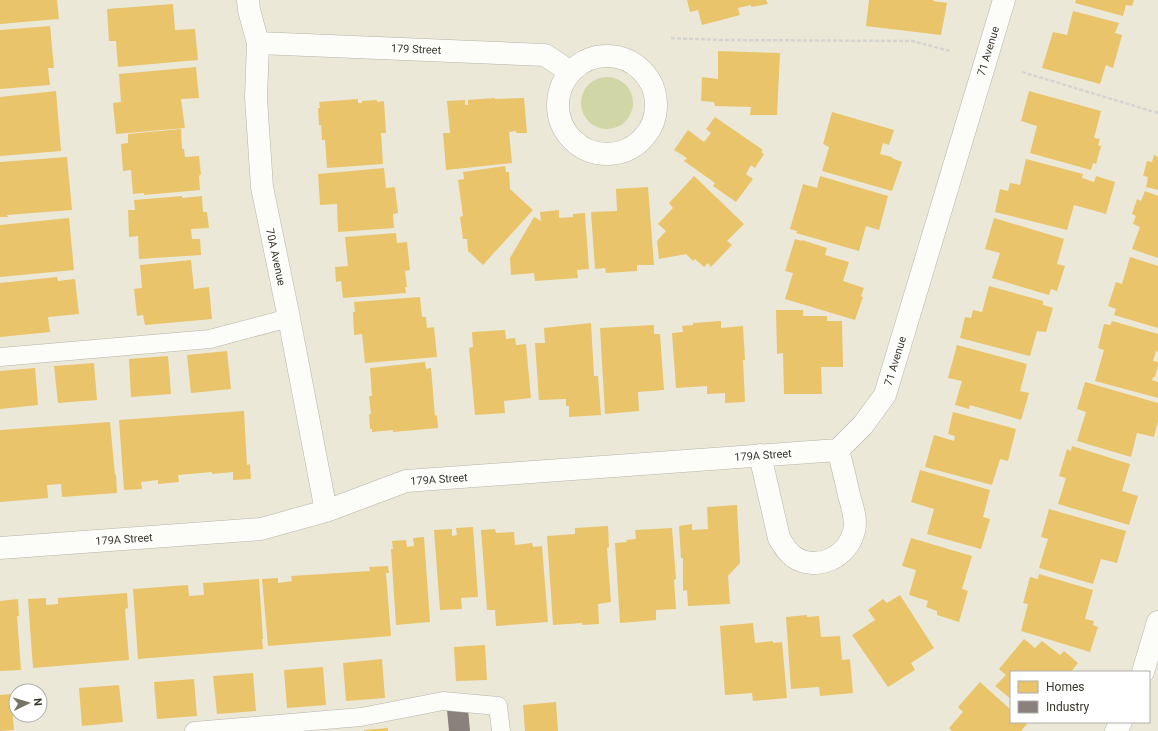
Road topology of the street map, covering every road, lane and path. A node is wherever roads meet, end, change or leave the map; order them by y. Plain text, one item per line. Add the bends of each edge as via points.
1 (248, 0) edge
2 (1004, 0) edge
3 (671, 38) dead end
4 (258, 43) junction
5 (950, 51) dead end
6 (569, 71) junction
7 (1022, 72) dead end
8 (1158, 113) edge
9 (289, 318) junction
10 (0, 357) edge
11 (838, 450) junction
12 (760, 456) junction
13 (326, 511) junction
14 (0, 548) edge
15 (1158, 622) edge
16 (1143, 671) edge
17 (194, 731) edge
18 (500, 731) edge

1 - 4 street, 70A Avenue
2 - 11 street, 71 Avenue via 885,395 863,425
3 - 5 path via 912,41
4 - 6 street, 179 Street via 545,55
4 - 9 street, 70A Avenue via 256,98 262,187
6 - 6 street via 560,86 557,103 562,126 576,144 590,152 621,152 635,146 646,135 654,121 654,88 645,73 632,62 616,55 599,55 583,60
7 - 8 path
9 - 10 lane via 210,339
9 - 13 street, 70A Avenue
11 - 12 street, 179A Street
11 - 12 street via 855,517 855,530 842,552 832,560 819,563 806,562 794,557 785,549 779,538
12 - 13 street, 179A Street via 406,481
13 - 14 street, 179A Street via 261,529
15 - 16 street
17 - 18 lane via 361,717 443,700 498,706

